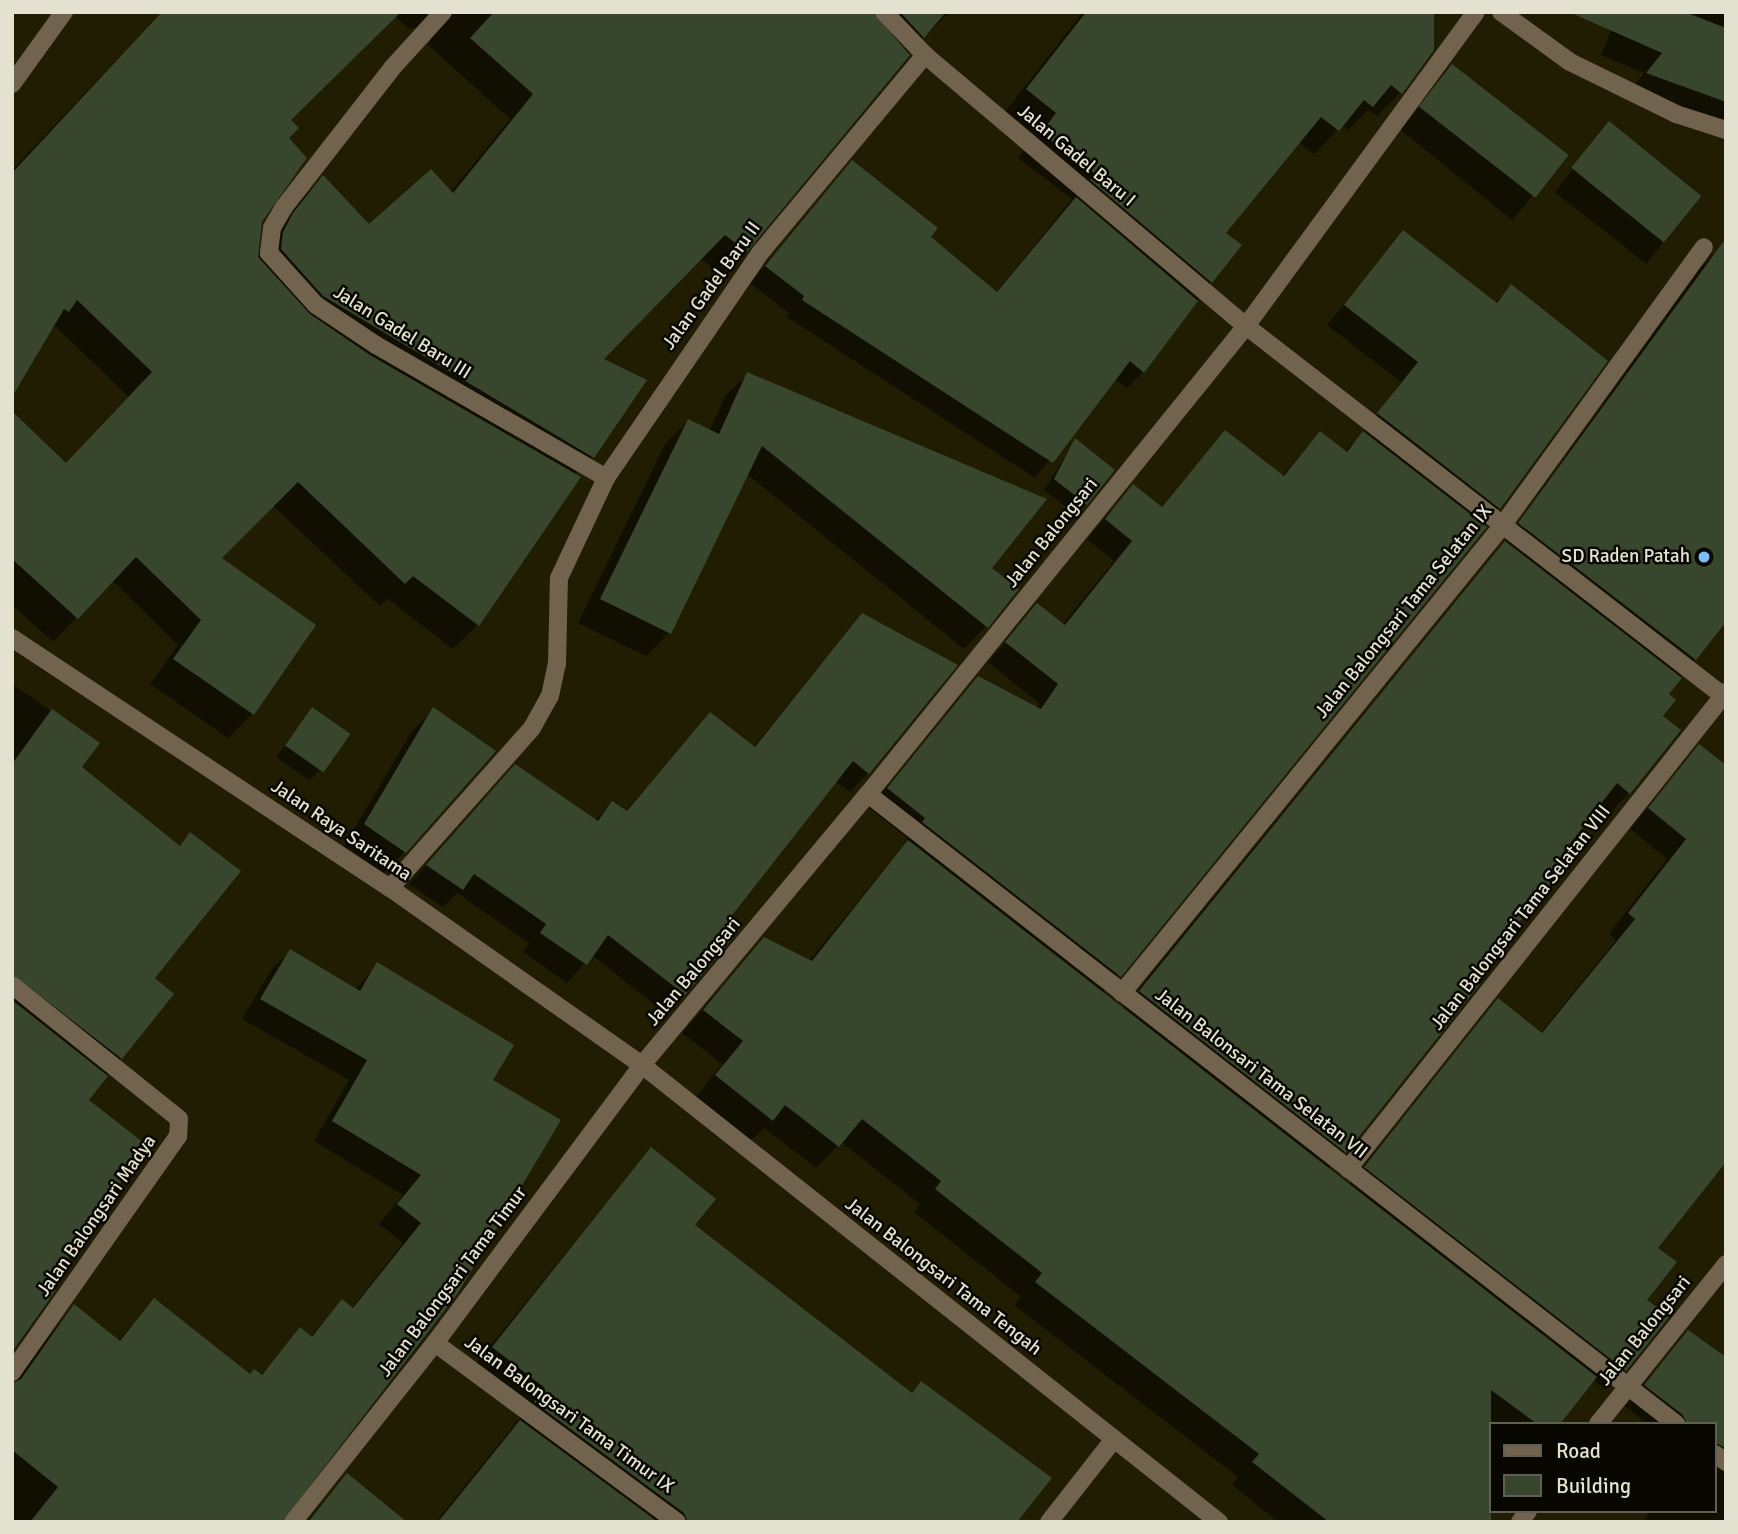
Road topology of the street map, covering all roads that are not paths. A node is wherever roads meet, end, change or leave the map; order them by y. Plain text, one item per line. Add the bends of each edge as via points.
1 (64, 12) edge
2 (443, 12) edge
3 (884, 12) edge
4 (1476, 12) edge
5 (1501, 12) edge
6 (925, 55) junction
7 (12, 84) edge
8 (1726, 130) edge
9 (1704, 247) dead end
10 (1246, 327) junction
11 (606, 478) junction
12 (1502, 526) junction
13 (12, 638) edge
14 (1725, 695) edge
15 (868, 794) junction
16 (390, 888) junction
17 (12, 985) edge
18 (1122, 993) junction
19 (642, 1065) junction
20 (1348, 1169) junction
21 (1726, 1264) edge
22 (435, 1343) junction
23 (13, 1369) edge
24 (1626, 1388) junction
25 (1600, 1422) edge
26 (1673, 1422) edge
27 (1114, 1439) junction
28 (293, 1522) edge
29 (677, 1522) edge
30 (1049, 1522) edge
31 (1219, 1522) edge

1 - 7 street
2 - 11 street, Jalan Gadel Baru III via 393,67 284,207 272,228 269,253 316,305
3 - 6 street, Jalan Gadel Baru I
4 - 10 street, Jalan Balongsari
5 - 8 street via 1570,62 1676,114
6 - 10 street, Jalan Gadel Baru I
6 - 11 street, Jalan Gadel Baru II via 760,253
9 - 12 street, Jalan Balongsari Tama Selatan IX
10 - 12 street, Jalan Gadel Baru I
10 - 15 street, Jalan Balongsari
11 - 16 street, Jalan Gadel Baru II via 564,564 550,696 532,728
12 - 14 street, Jalan Gadel Baru I
12 - 18 street, Jalan Balongsari Tama Selatan IX
13 - 16 street, Jalan Raya Saritama
14 - 20 street, Jalan Balongsari Tama Selatan VIII
15 - 18 street, Jalan Balonsari Tama Selatan VII
15 - 19 street, Jalan Balongsari
16 - 19 street, Jalan Raya Saritama
17 - 23 street, Jalan Balongsari Madya via 179,1119 178,1136
18 - 20 street, Jalan Balonsari Tama Selatan VII
19 - 22 street, Jalan Balongsari Tama Timur
19 - 27 street, Jalan Balongsari Tama Tengah
20 - 24 street, Jalan Balonsari Tama Selatan VII
21 - 24 street, Jalan Balongsari
22 - 28 street, Jalan Balongsari Tama Timur
22 - 29 street, Jalan Balongsari Tama Timur IX
24 - 25 street, Jalan Balongsari
24 - 26 street, Jalan Balonsari Tama Selatan VII
27 - 30 street
27 - 31 street, Jalan Balongsari Tama Tengah

